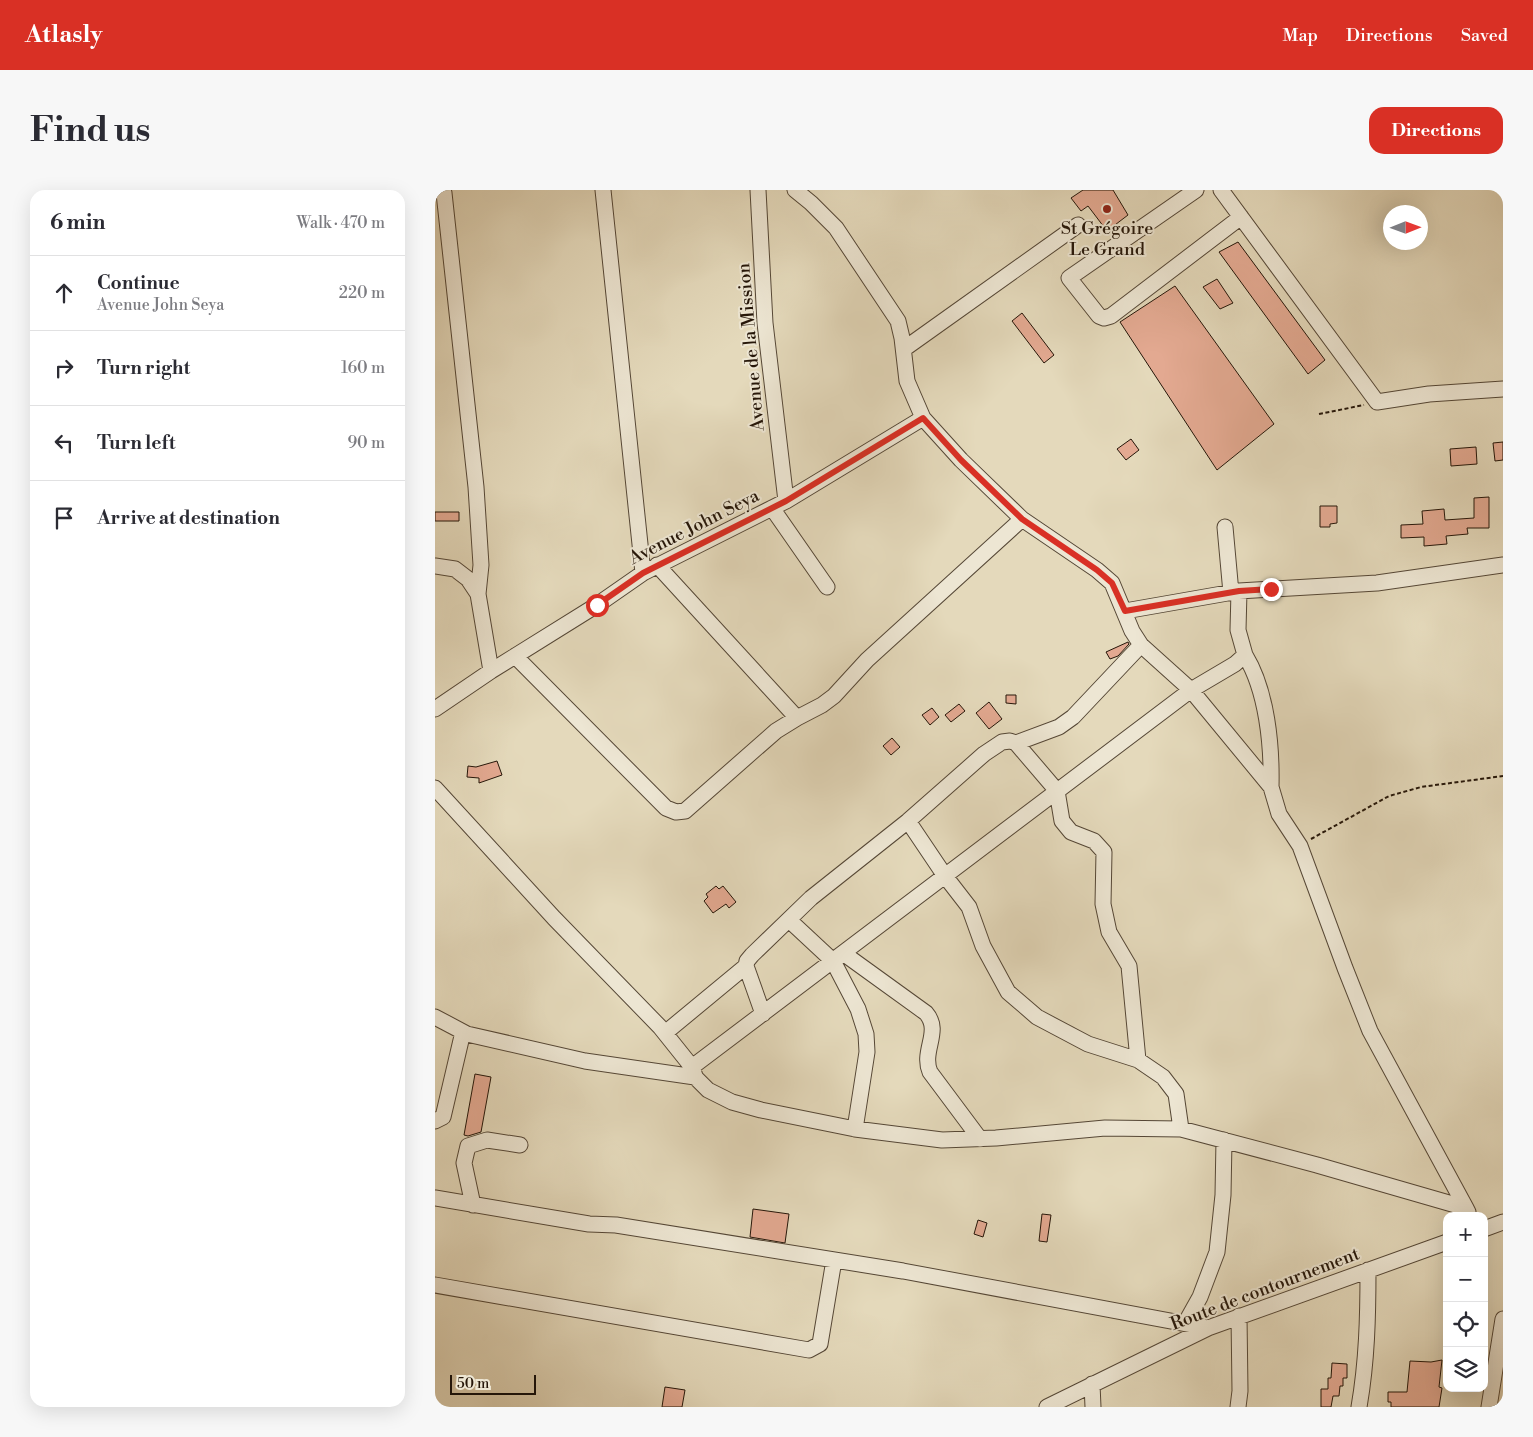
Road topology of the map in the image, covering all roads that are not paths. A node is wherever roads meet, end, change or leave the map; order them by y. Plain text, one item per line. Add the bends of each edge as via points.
1 (603, 190) edge
2 (758, 190) edge
3 (795, 190) edge
4 (1195, 190) edge
5 (1221, 190) edge
6 (444, 193) dead end
7 (1241, 217) junction
8 (1078, 225) dead end
9 (904, 349) junction
10 (1503, 389) edge
11 (923, 418) junction
12 (786, 501) junction
13 (772, 508) junction
14 (1022, 519) junction
15 (1225, 526) dead end
16 (1503, 565) edge
17 (435, 566) edge
18 (657, 566) junction
19 (643, 573) junction
20 (827, 587) dead end
21 (1236, 592) junction
22 (478, 594) junction
23 (1125, 611) junction
24 (1141, 644) junction
25 (1245, 655) junction
26 (515, 656) junction
27 (491, 671) junction
28 (1191, 690) junction
29 (435, 709) edge
30 (797, 718) junction
31 (1015, 743) junction
32 (1271, 787) junction
33 (435, 788) edge
34 (1057, 791) junction
35 (908, 821) junction
36 (945, 876) junction
37 (789, 920) junction
38 (838, 957) junction
39 (746, 966) junction
40 (763, 1014) junction
41 (435, 1017) edge
42 (665, 1033) junction
43 (467, 1034) junction
44 (1138, 1060) junction
45 (694, 1072) junction
46 (435, 1121) edge
47 (855, 1129) junction
48 (1181, 1129) junction
49 (980, 1138) junction
50 (1223, 1140) junction
51 (520, 1145) dead end
52 (435, 1198) edge
53 (473, 1205) junction
54 (1468, 1212) edge
55 (1502, 1225) edge
56 (1488, 1228) edge
57 (1443, 1243) edge
58 (834, 1260) junction
59 (1368, 1270) junction
60 (435, 1285) edge
61 (1239, 1316) junction
62 (1503, 1319) edge
63 (1186, 1322) junction
64 (1208, 1328) junction
65 (1091, 1384) junction
66 (1047, 1407) edge
67 (1093, 1407) edge
68 (1239, 1407) edge
69 (1359, 1407) edge
70 (1489, 1407) edge

1 - 19 street
2 - 12 street, Avenue de la Mission via 765,323
3 - 9 street via 836,228 898,321
4 - 7 street via 1069,278 1099,316 1111,316
5 - 7 street
6 - 22 street via 476,487 481,565
7 - 10 street via 1377,402 1429,394
8 - 9 street
9 - 11 street via 907,380
11 - 12 street, Avenue John Seya
11 - 14 street
12 - 13 street, Avenue John Seya
13 - 18 street, Avenue John Seya
13 - 20 street
14 - 23 street via 1112,583
14 - 30 street via 867,660 834,696
15 - 21 street
16 - 21 street via 1377,583
17 - 22 street via 455,569 468,578
18 - 19 street, Avenue John Seya
18 - 30 street
19 - 26 street, Avenue John Seya
21 - 23 street
21 - 25 street via 1238,630
22 - 27 street
23 - 24 street
24 - 28 street
24 - 31 street via 1073,718 1059,727
25 - 28 street
25 - 32 street via 1253,669 1268,730
26 - 27 street, Avenue John Seya
26 - 30 street via 666,808 676,812 685,811 776,731
27 - 29 street, Avenue John Seya
28 - 32 street
28 - 34 street
31 - 34 street
31 - 35 street via 1002,742 984,754
32 - 54 street via 1279,814 1300,846 1369,1031
33 - 42 street
34 - 36 street
34 - 44 street via 1062,821 1071,832 1094,842 1104,852 1103,904 1109,932 1129,966
35 - 36 street
35 - 37 street via 811,898
36 - 38 street
36 - 44 street via 969,907 983,946 1009,992 1037,1017 1088,1044
37 - 38 street
37 - 39 street via 752,955
38 - 40 street
38 - 47 street via 866,1034 867,1052
38 - 49 street via 931,1019 933,1027 926,1064
39 - 40 street
39 - 42 street
40 - 45 street
41 - 43 street
42 - 45 street
43 - 45 street via 585,1061
43 - 46 street via 462,1036 443,1117
44 - 48 street via 1163,1078 1176,1094
45 - 47 street via 708,1090 732,1102
47 - 49 street via 942,1140
48 - 49 street via 1105,1128
48 - 50 street
50 - 54 street via 1317,1165
50 - 63 street via 1223,1195 1217,1252 1200,1297
51 - 53 street via 487,1140 468,1146 464,1164
52 - 53 street
53 - 58 street
55 - 56 street
57 - 59 street, Route de contournement
58 - 60 street via 820,1344 809,1350
58 - 63 street
59 - 61 street, Route de contournement
59 - 69 street via 1369,1329
61 - 64 street, Route de contournement
61 - 68 street
62 - 70 street
63 - 64 street
64 - 65 street, Route de contournement
65 - 66 street, Route de contournement
65 - 67 street

